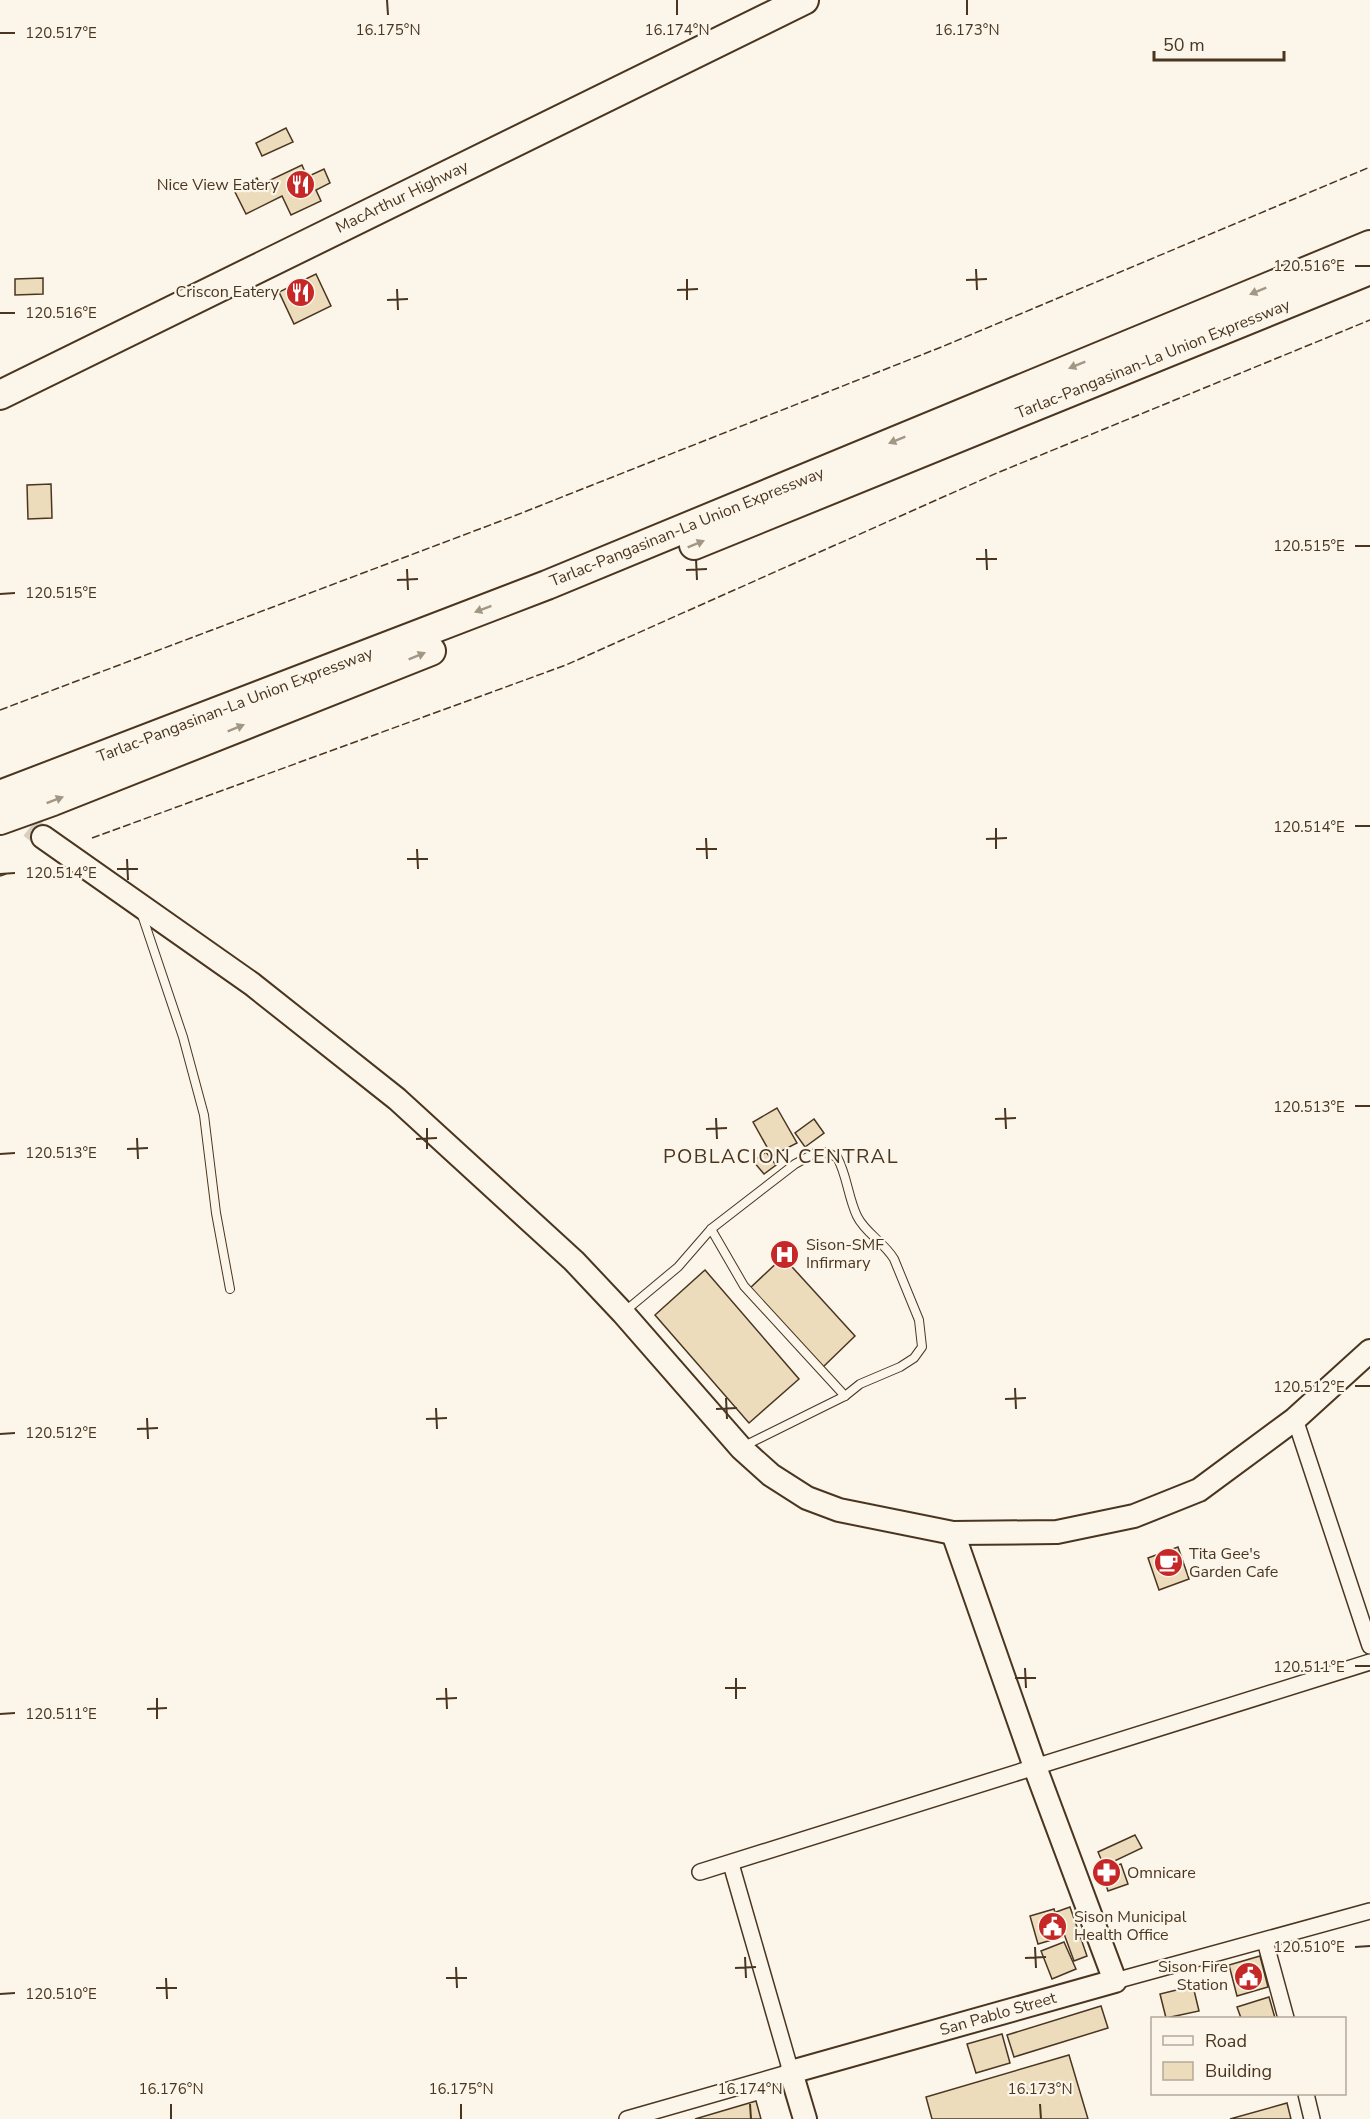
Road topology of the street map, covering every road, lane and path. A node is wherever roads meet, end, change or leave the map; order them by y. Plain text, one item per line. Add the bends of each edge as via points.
1 (804, 0) edge
2 (1370, 245) edge
3 (1370, 270) edge
4 (0, 395) edge
5 (0, 795) edge
6 (0, 820) edge
7 (43, 837) tunnel mouth
8 (138, 902) junction
9 (711, 1229) junction
10 (230, 1289) dead end
11 (623, 1313) junction
12 (1370, 1351) edge
13 (844, 1396) junction
14 (1295, 1419) junction
15 (741, 1448) junction
16 (953, 1533) junction
17 (1370, 1646) edge
18 (1370, 1662) edge
19 (1035, 1767) junction
20 (731, 1864) junction
21 (700, 1872) dead end
22 (1370, 1911) edge
23 (1265, 1941) junction
24 (1114, 1981) junction
25 (1285, 2017) edge
26 (791, 2072) junction
27 (1305, 2095) edge
28 (627, 2119) edge
29 (805, 2119) edge
30 (1312, 2119) edge

1 - 4 highway, MacArthur Highway
2 -> 5 highway, Tarlac-Pangasinan-La Union Expressway via 547,585
6 -> 3 highway, Tarlac-Pangasinan-La Union Expressway via 571,595
7 - 8 street
8 - 10 lane via 183,1037 204,1115
8 - 11 street via 252,984 397,1099 574,1261
9 - 11 lane via 678,1268
9 - 13 lane via 744,1286
9 - 13 lane via 795,1164 815,1153 837,1157 857,1216 894,1259 919,1320 922,1338 922,1347 914,1358
11 - 15 street
12 - 14 street
13 - 15 lane
14 - 16 street via 1199,1490 1134,1516 1057,1532
14 - 17 street
15 - 16 street via 771,1475 807,1498 839,1510
16 - 19 street
18 - 19 street
19 - 20 street
19 - 24 street
20 - 21 street
20 - 26 street
22 - 23 street, San Pablo Street
23 - 24 street, San Pablo Street
23 - 25 street
24 - 26 street, San Pablo Street
26 - 28 street, San Pablo Street
26 - 29 street
27 - 30 street

